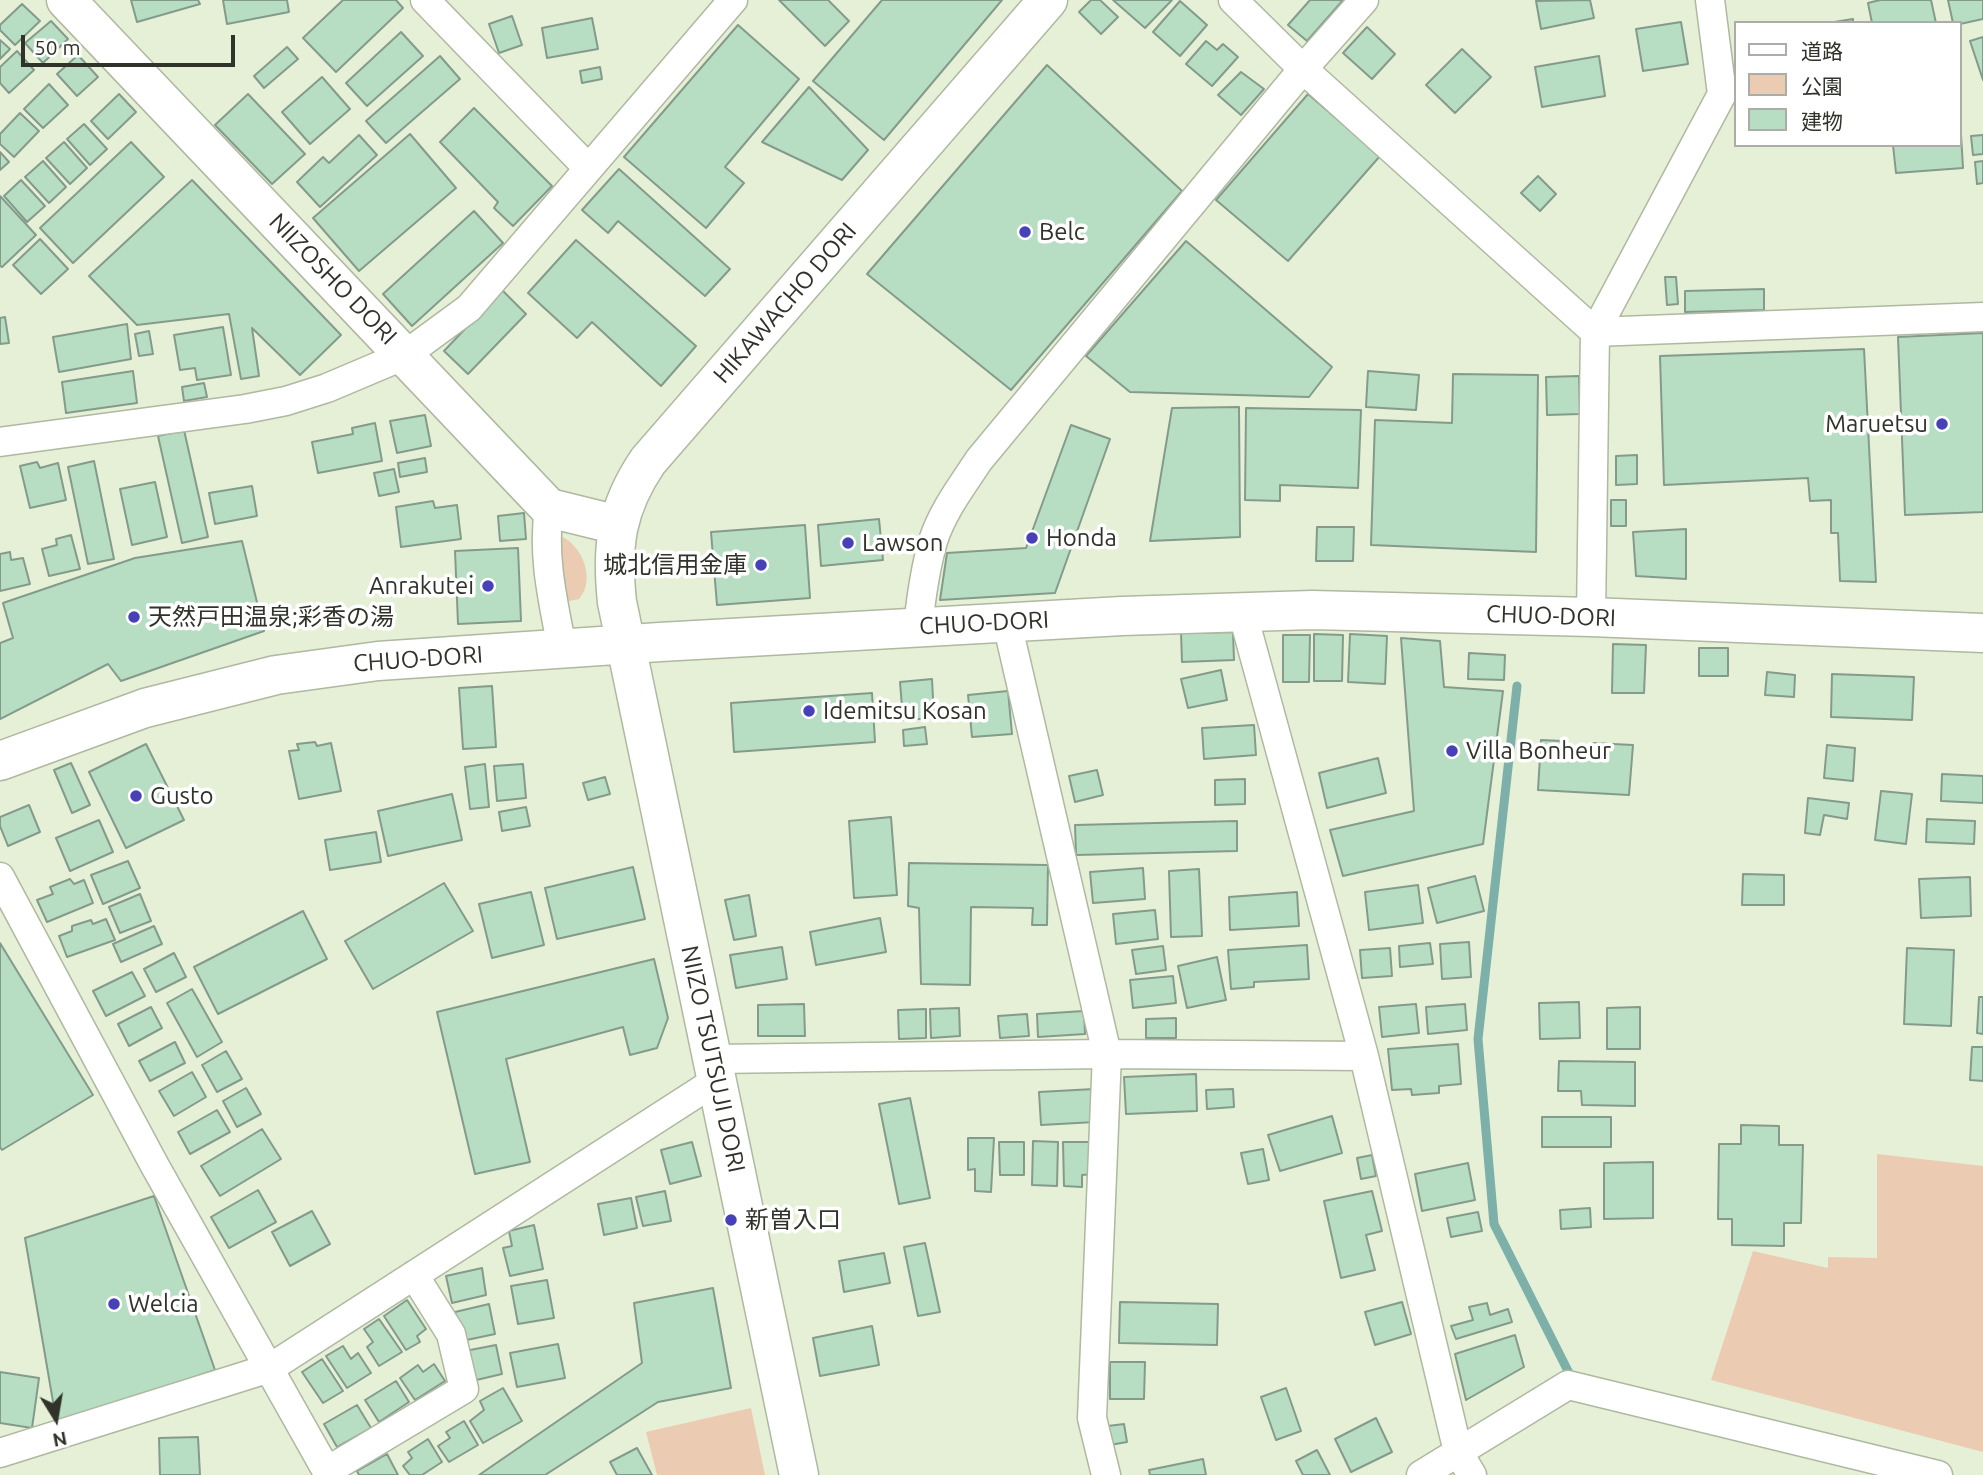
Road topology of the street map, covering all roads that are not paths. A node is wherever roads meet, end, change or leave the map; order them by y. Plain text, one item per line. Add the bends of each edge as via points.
1 (66, 0) edge
2 (425, 0) edge
3 (733, 0) edge
4 (1048, 0) edge
5 (1233, 0) edge
6 (1364, 0) edge
7 (1710, 0) edge
8 (1303, 69) junction
9 (588, 169) junction
10 (1983, 317) edge
11 (1595, 332) junction
12 (405, 355) junction
13 (0, 442) edge
14 (549, 508) junction
15 (618, 525) junction
16 (1242, 611) junction
17 (1591, 617) junction
18 (1007, 623) junction
19 (918, 627) junction
20 (1983, 633) edge
21 (625, 644) junction
22 (562, 649) junction
23 (0, 761) edge
24 (0, 877) edge
25 (1107, 1054) junction
26 (1364, 1056) junction
27 (715, 1070) junction
28 (414, 1275) junction
29 (270, 1368) junction
30 (0, 1453) edge
31 (1465, 1464) edge
32 (328, 1473) edge
33 (799, 1475) edge
34 (1106, 1475) edge
35 (1421, 1475) edge
36 (1938, 1475) edge

1 - 12 street, NIIZOSHO DORI
2 - 9 street
3 - 9 street
4 - 15 street, HIKAWACHO DORI via 648,461 629,491
5 - 8 street
6 - 8 street
7 - 11 street via 1722,94
8 - 11 street
8 - 19 street via 979,460 934,539
9 - 12 street via 469,308
10 - 11 street
11 - 17 street
12 - 13 street via 327,388 273,404
12 - 14 street, NIIZOSHO DORI
14 - 15 street
14 - 22 street via 548,574
15 - 21 street, HIKAWACHO DORI via 615,584
16 - 17 street, CHUO-DORI
16 - 18 street, CHUO-DORI
16 - 26 street
17 - 20 street, CHUO-DORI
18 - 19 street, CHUO-DORI
18 - 25 street
19 - 21 street, CHUO-DORI
21 - 22 street, CHUO-DORI
21 - 27 street, NIIZO TSUTSUJI DORI
22 - 23 street, CHUO-DORI via 378,661 276,675 145,708
24 - 29 street
25 - 26 street
25 - 27 street
25 - 34 street via 1092,1418
26 - 31 street
27 - 28 street
27 - 33 street, NIIZO TSUTSUJI DORI
28 - 29 street
28 - 32 street via 451,1334 464,1389
29 - 30 street
29 - 32 street
31 - 35 street
31 - 36 street via 1568,1385

